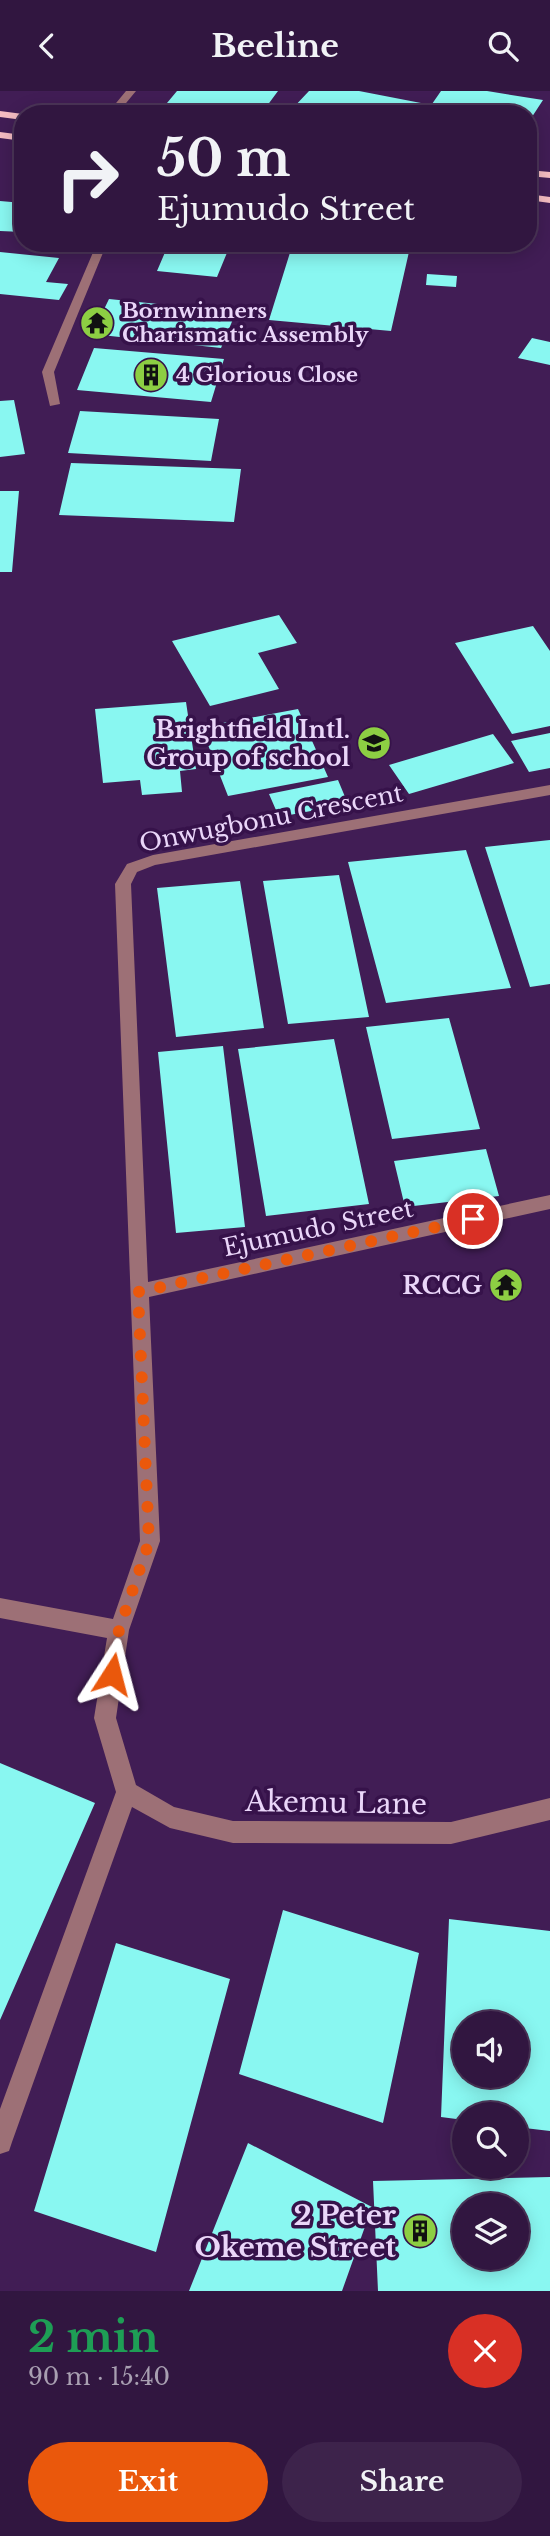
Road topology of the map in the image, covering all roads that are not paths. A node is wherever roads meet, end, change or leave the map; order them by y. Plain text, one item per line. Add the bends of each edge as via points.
1 (131, 91) edge
2 (119, 105) edge
3 (98, 252) edge
4 (54, 404) dead end
5 (550, 790) edge
6 (550, 1202) edge
7 (138, 1292) junction
8 (0, 1608) edge
9 (119, 1630) junction
10 (127, 1791) junction
11 (550, 1809) edge
12 (0, 2142) edge

1 - 2 street
3 - 4 street via 48,372
5 - 7 street, Onwugbonu Crescent via 153,860 132,868 123,884
6 - 7 street, Ejumudo Street
7 - 9 street via 149,1542
8 - 9 street
9 - 10 street via 104,1718
10 - 11 street, Akemu Lane via 170,1817 233,1832 451,1833
10 - 12 street

